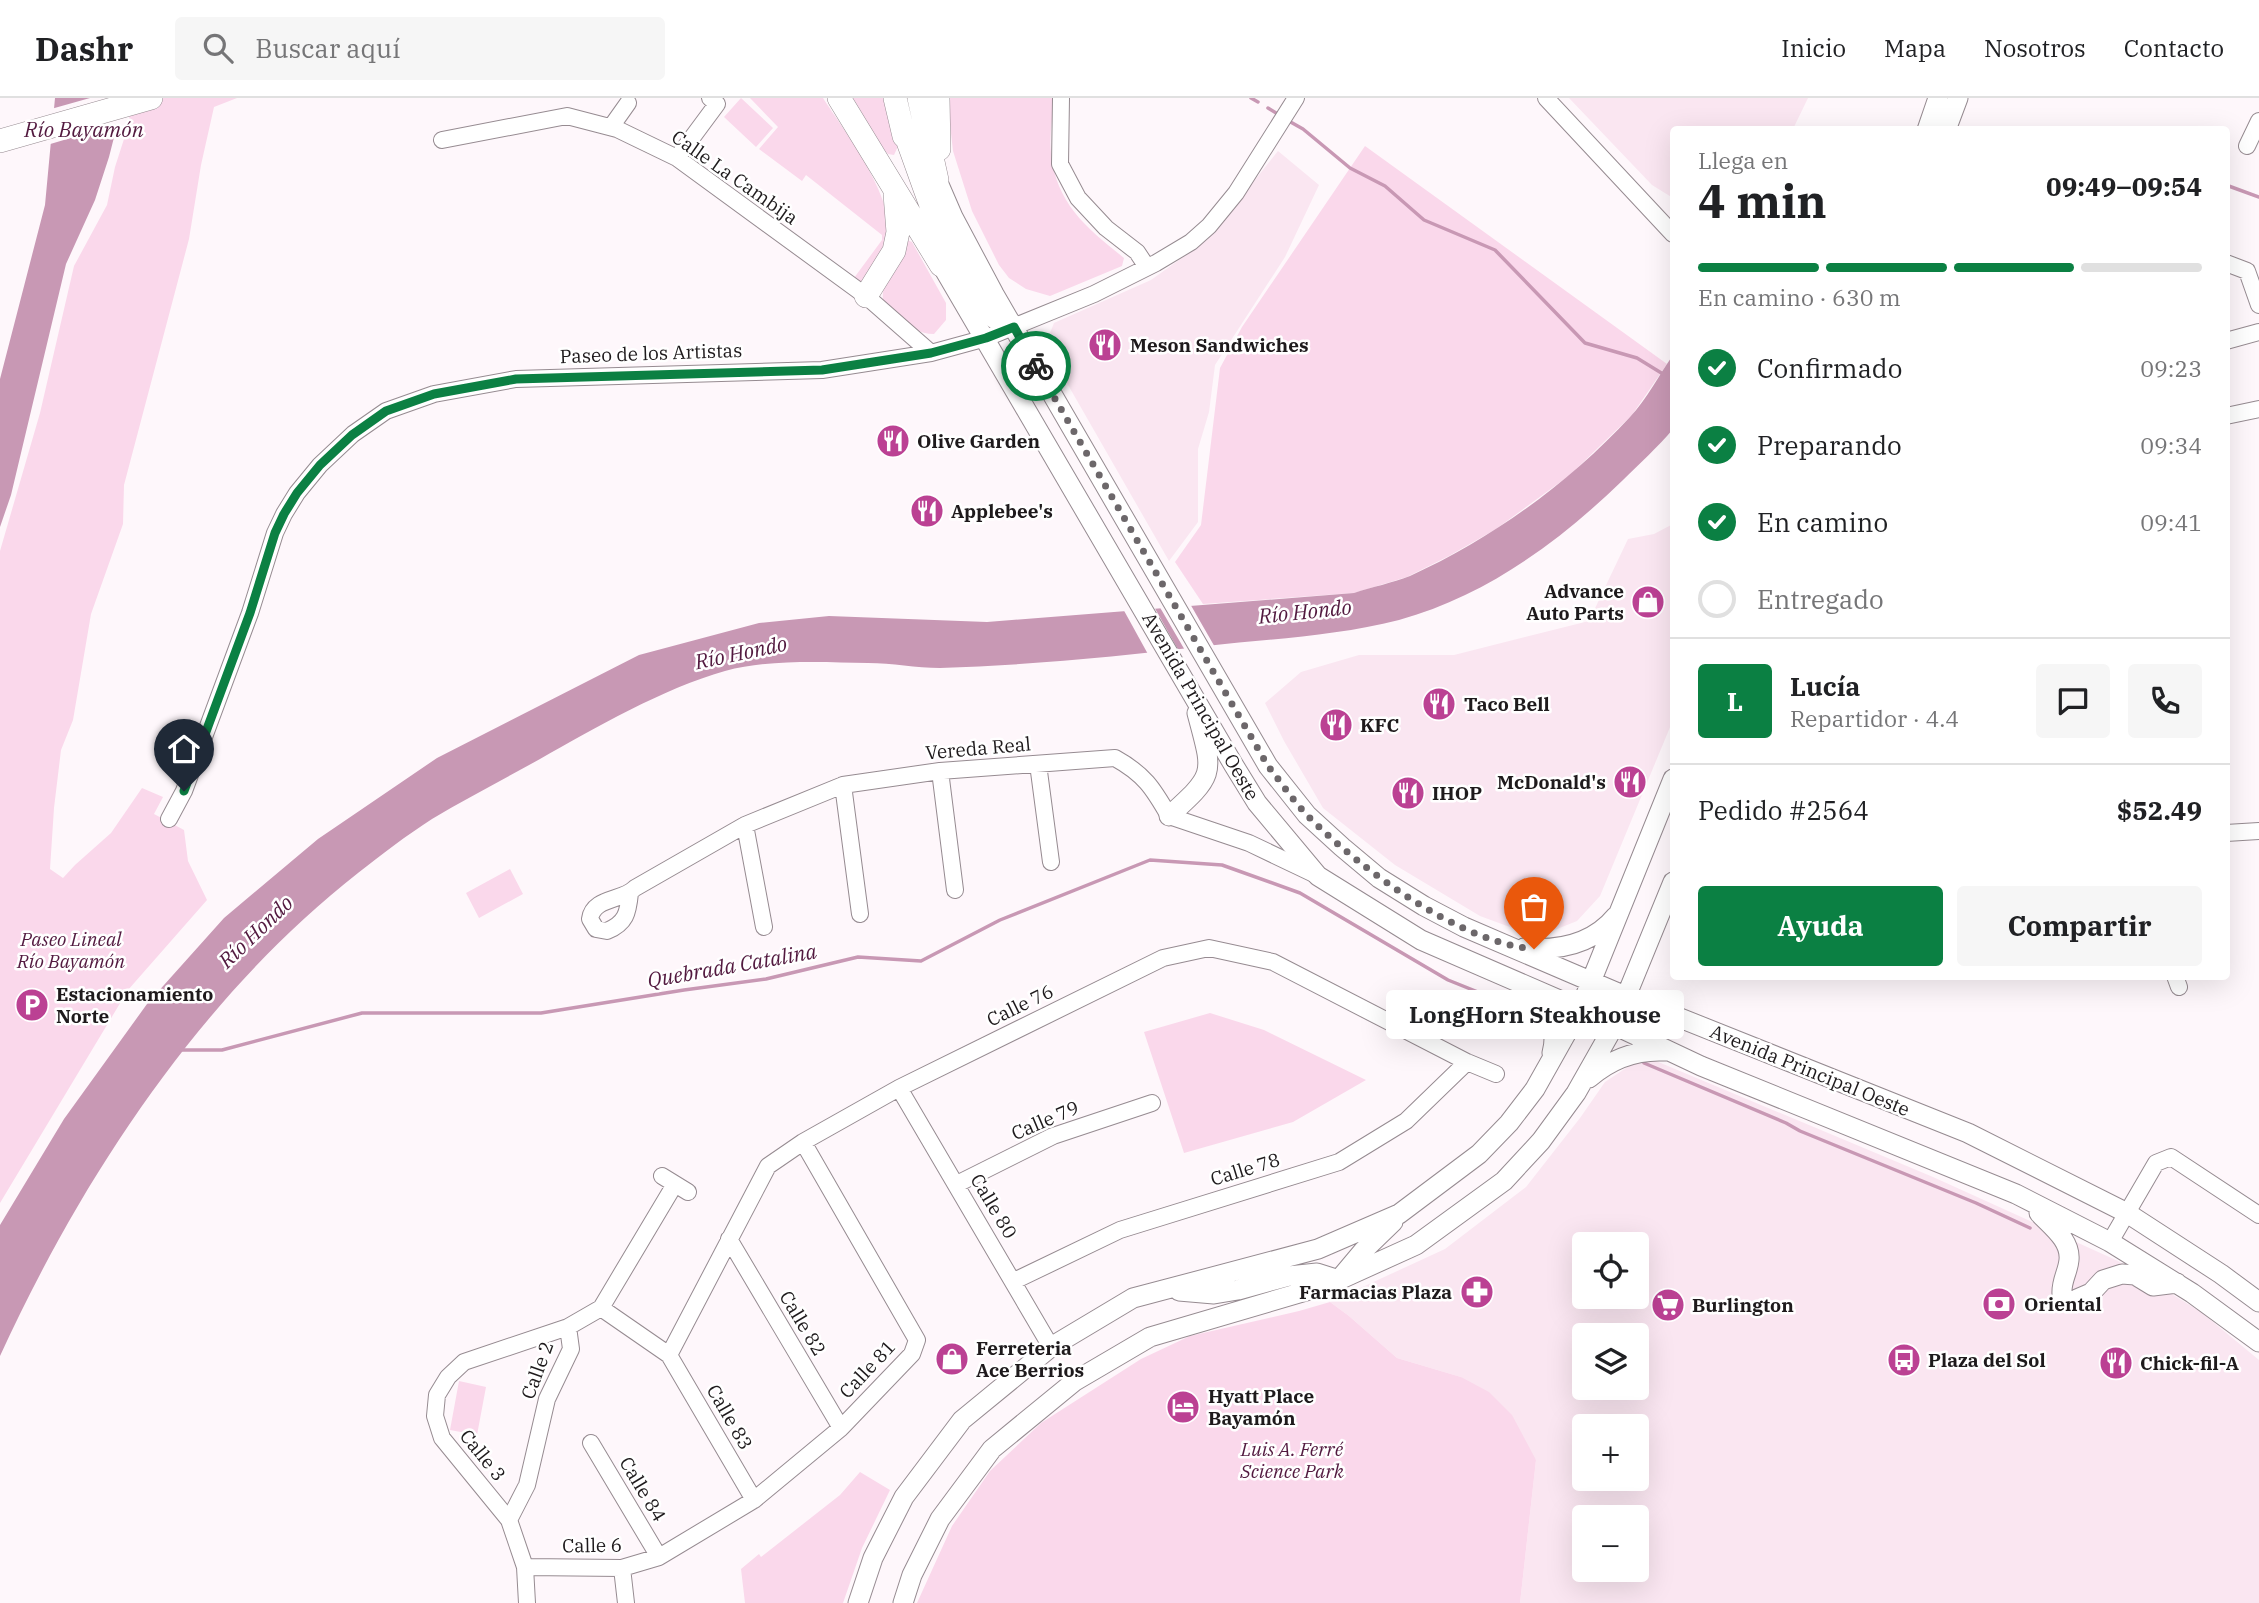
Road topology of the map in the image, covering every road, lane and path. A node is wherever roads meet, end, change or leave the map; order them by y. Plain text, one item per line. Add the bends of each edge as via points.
1 (114, 98) edge
2 (151, 98) edge
3 (710, 98) edge
4 (839, 98) edge
5 (895, 98) edge
6 (919, 98) edge
7 (938, 98) edge
8 (1061, 98) edge
9 (1296, 98) edge
10 (1546, 98) edge
11 (1938, 98) edge
12 (1958, 98) edge
13 (628, 103) dead end
14 (2258, 123) edge
15 (901, 124) junction
16 (1928, 126) edge
17 (1948, 126) edge
18 (611, 127) junction
19 (0, 131) edge
20 (442, 140) dead end
21 (0, 141) edge
22 (2247, 146) dead end
23 (677, 158) junction
24 (937, 180) junction
25 (895, 187) junction
26 (1670, 231) edge
27 (2230, 265) edge
28 (1147, 267) junction
29 (945, 271) junction
30 (866, 296) junction
31 (2259, 305) edge
32 (1014, 327) junction
33 (2259, 332) edge
34 (986, 338) junction
35 (2230, 340) edge
36 (931, 353) junction
37 (2259, 409) edge
38 (2230, 415) edge
39 (1190, 688) junction
40 (1038, 764) junction
41 (940, 771) junction
42 (843, 785) junction
43 (1670, 787) edge
44 (1169, 816) junction
45 (169, 819) dead end
46 (745, 825) junction
47 (2259, 831) edge
48 (2230, 832) edge
49 (1051, 862) dead end
50 (1318, 876) junction
51 (955, 890) dead end
52 (1670, 890) edge
53 (630, 893) dead end
54 (1622, 909) junction
55 (860, 914) dead end
56 (764, 927) dead end
57 (1510, 947) junction
58 (1591, 981) junction
59 (1519, 984) junction
60 (1625, 996) junction
61 (1580, 1009) junction
62 (1614, 1026) junction
63 (1669, 1051) junction
64 (1467, 1062) junction
65 (1546, 1071) junction
66 (1496, 1074) dead end
67 (1580, 1085) junction
68 (899, 1088) junction
69 (1152, 1104) dead end
70 (803, 1142) junction
71 (675, 1184) dead end
72 (957, 1184) junction
73 (2033, 1203) junction
74 (1406, 1209) junction
75 (2127, 1213) junction
76 (2259, 1215) edge
77 (729, 1239) junction
78 (2110, 1242) junction
79 (1014, 1280) junction
80 (1339, 1280) junction
81 (2177, 1283) junction
82 (1160, 1291) junction
83 (2259, 1302) edge
84 (601, 1308) junction
85 (568, 1327) junction
86 (2259, 1342) edge
87 (1051, 1347) junction
88 (669, 1355) junction
89 (841, 1428) junction
90 (591, 1443) dead end
91 (754, 1500) junction
92 (509, 1520) junction
93 (659, 1557) junction
94 (525, 1567) junction
95 (622, 1568) junction
96 (527, 1603) edge
97 (626, 1603) edge
98 (858, 1603) edge
99 (903, 1603) edge

1 - 19 highway
2 - 21 highway
3 - 23 street via 717,104
4 - 25 highway
5 - 15 highway
6 - 24 highway
7 - 24 highway
8 - 28 street via 1060,164 1077,198 1137,252
9 - 28 street, Paseo de los Artistas via 1236,193 1209,226
10 - 26 street
11 - 16 main road
12 - 17 main road
13 - 18 street
14 - 22 street
15 - 29 highway via 919,203
15 - 32 highway via 953,258 976,298 993,316
18 - 20 street, Calle La Cambija via 567,116
18 - 23 street, Calle La Cambija
23 - 30 street, Calle La Cambija
24 - 32 main road, Avenida Principal Oeste
25 - 29 highway
25 - 30 highway via 898,232 894,251
27 - 31 street via 2247,271
28 - 32 street, Paseo de los Artistas
29 - 34 main road, Avenida Principal Oeste
30 - 36 street, Calle La Cambija
32 - 34 street, Paseo de los Artistas
32 - 57 main road, Avenida Principal Oeste via 1268,766 1307,815 1379,878 1424,906
33 - 35 street
34 - 36 street, Paseo de los Artistas
34 - 39 main road, Avenida Principal Oeste
36 - 45 street, Paseo de los Artistas via 822,370 516,379 434,394 386,411 320,465 284,514 184,791
37 - 38 street
39 - 44 main road via 1209,771 1203,784
39 - 50 main road, Avenida Principal Oeste via 1257,803
40 - 41 street, Vereda Real
40 - 44 street, Vereda Real via 1115,758 1137,770
40 - 49 street
41 - 42 street, Vereda Real
41 - 51 street
42 - 46 street, Vereda Real
42 - 55 street
43 - 54 main road
44 - 50 street via 1249,843
46 - 53 street, Vereda Real
46 - 56 street
47 - 48 street
50 - 59 main road, Avenida Principal Oeste via 1421,940
52 - 60 main road
54 - 57 main road via 1607,927 1581,942 1556,948
54 - 58 main road
57 - 58 main road, Avenida Principal Oeste
58 - 60 main road, Avenida Principal Oeste
58 - 61 main road
59 - 61 main road, Avenida Principal Oeste
59 - 65 main road via 1553,1021 1555,1034
60 - 62 main road
60 - 75 main road, Avenida Principal Oeste via 1964,1132
61 - 62 main road, Avenida Principal Oeste
61 - 65 main road
62 - 63 main road, Avenida Principal Oeste
62 - 67 main road
63 - 67 main road via 1648,1050 1621,1057
63 - 73 main road, Avenida Principal Oeste
64 - 66 street, Calle 76
64 - 68 street, Calle 76 via 1273,962 1209,948 1163,958
64 - 79 street, Calle 78 via 1406,1121 1339,1162 1120,1230
65 - 74 main road via 1479,1154
67 - 80 main road via 1541,1141 1504,1181 1416,1245
68 - 70 street, Calle 76
68 - 72 street, Calle 80
69 - 72 street, Calle 79 via 1053,1136
70 - 77 street, Calle 76 via 768,1166
70 - 89 street, Calle 81 via 917,1340 912,1354
71 - 84 street, Calle 2
72 - 79 street, Calle 80
73 - 78 main road, Avenida Principal Oeste
73 - 81 main road via 2068,1250 2061,1285 2070,1296 2091,1293 2103,1280 2122,1274 2135,1275 2153,1286
74 - 80 main road
74 - 82 main road via 1318,1249
75 - 76 street via 2156,1163 2171,1157
75 - 78 street
75 - 83 main road, Avenida Principal Oeste
77 - 88 street, Calle 76
77 - 89 street, Calle 82
78 - 81 main road, Avenida Principal Oeste
79 - 87 street, Calle 80
80 - 82 main road via 1317,1273 1214,1294
80 - 99 main road via 1150,1337 1075,1381 992,1449 940,1519
81 - 86 main road, Avenida Principal Oeste
82 - 87 main road via 1133,1298
84 - 85 street, Calle 2
84 - 88 street
85 - 92 street, Calle 2 via 571,1349 547,1399 527,1485
85 - 92 street, Calle 3 via 464,1362 438,1395 435,1416 442,1438
87 - 98 main road via 962,1420 904,1497 873,1558
88 - 91 street, Calle 83
89 - 91 street, Calle 81
90 - 93 street, Calle 84
91 - 93 street, Calle 81
92 - 94 street, Calle 3
93 - 95 street, Calle 6
94 - 95 street, Calle 6
94 - 96 street, Calle 3
95 - 97 street

